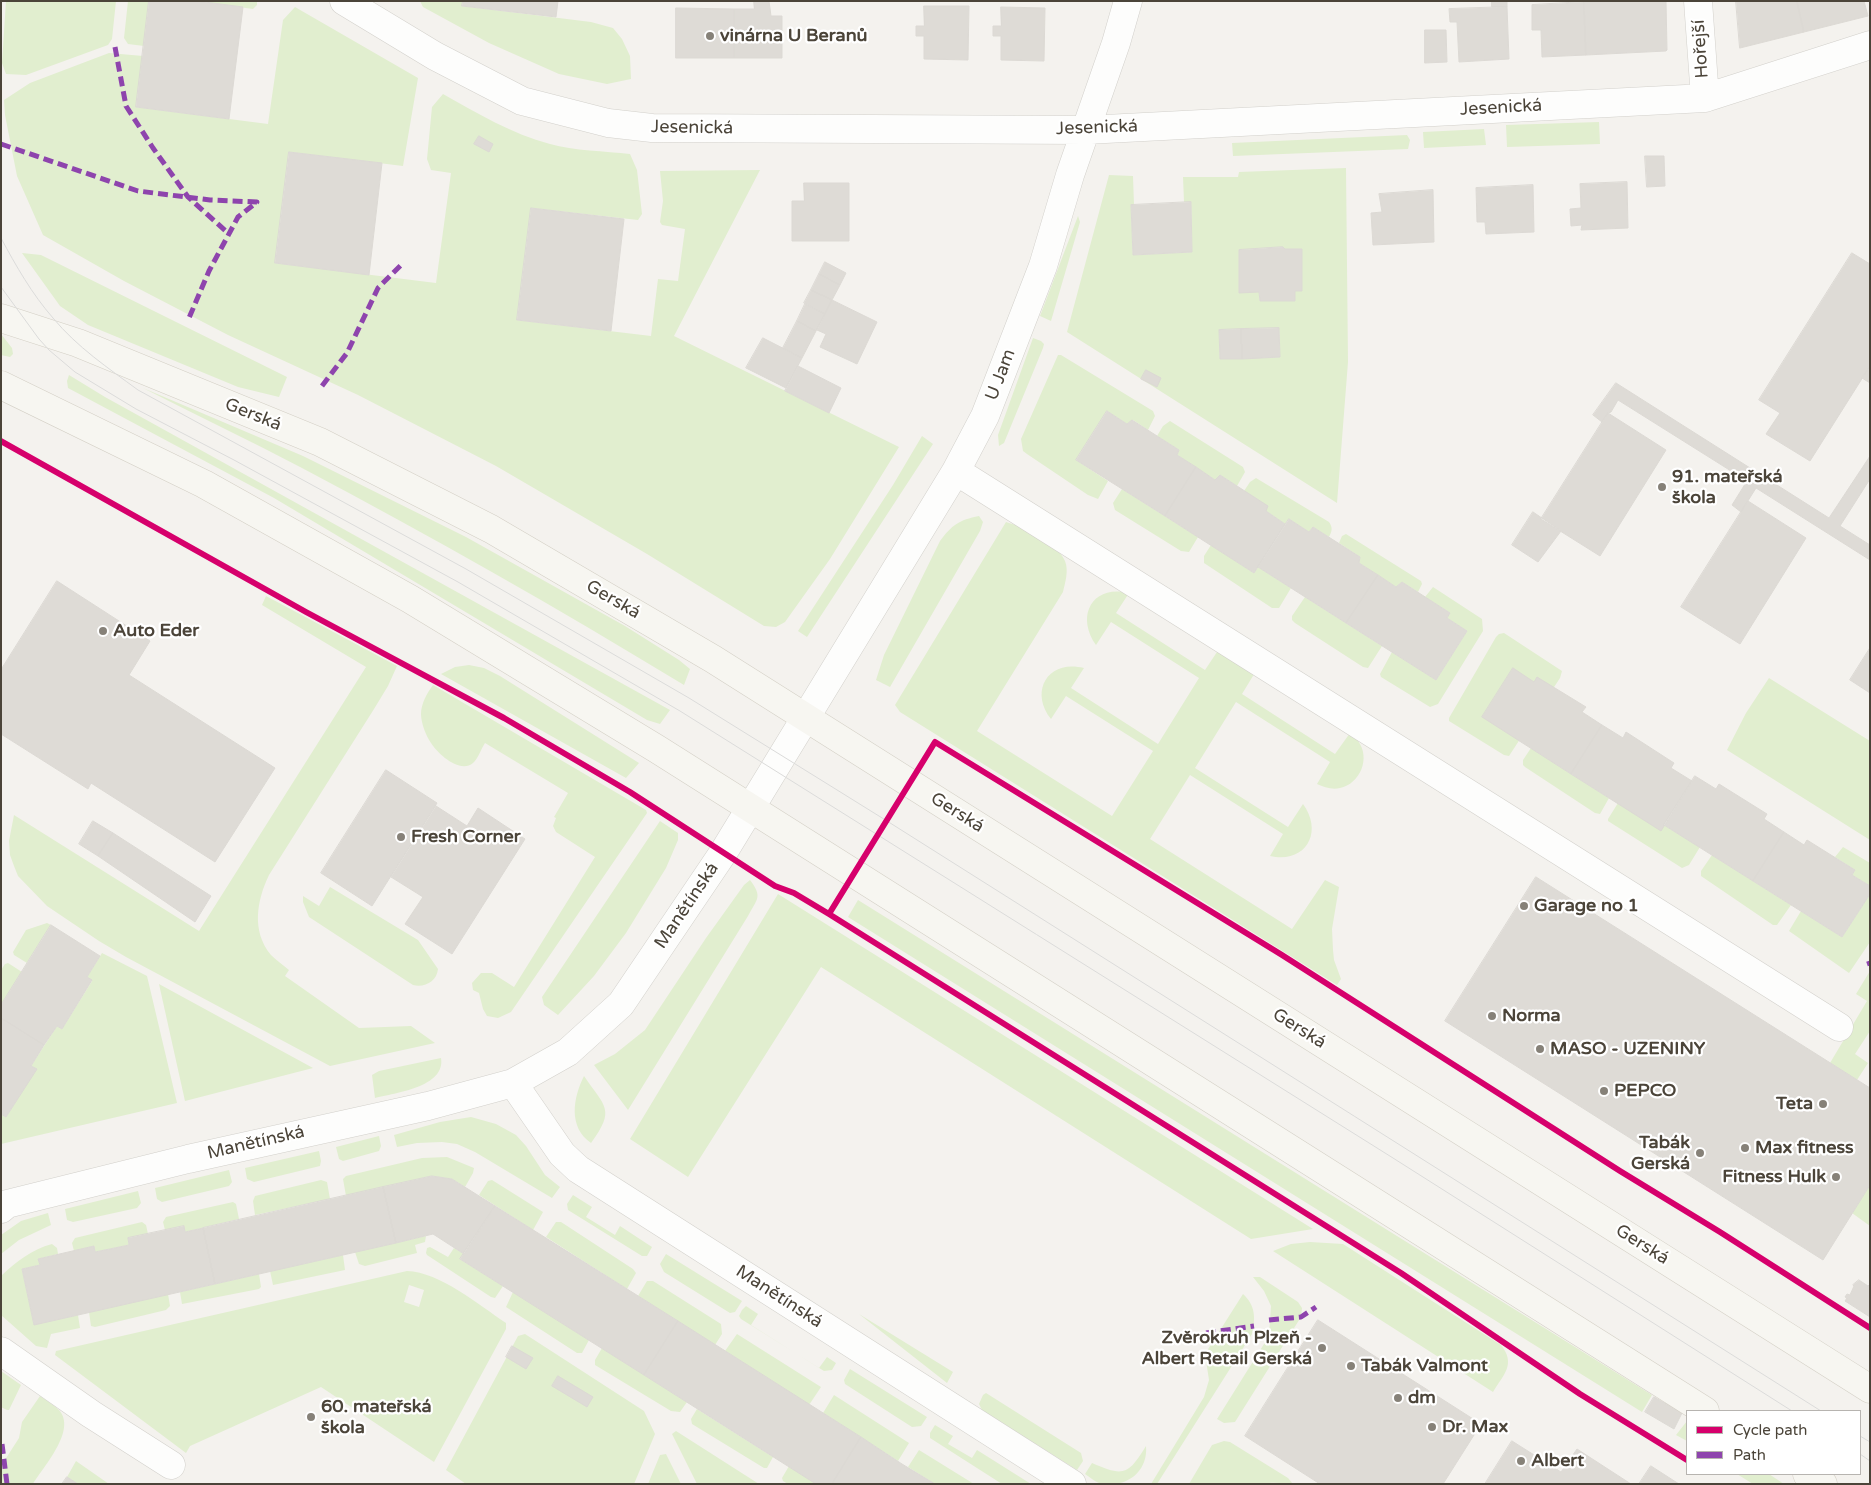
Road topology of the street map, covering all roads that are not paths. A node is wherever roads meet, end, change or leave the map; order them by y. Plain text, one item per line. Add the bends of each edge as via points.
1 (344, 1) edge
2 (1128, 1) edge
3 (1698, 1) edge
4 (1870, 45) edge
5 (1705, 98) junction
6 (1086, 130) junction
7 (1, 318) edge
8 (1, 385) edge
9 (956, 471) junction
10 (805, 718) junction
11 (750, 808) junction
12 (1839, 1027) dead end
13 (513, 1083) junction
14 (1, 1209) edge
15 (1, 1351) edge
16 (1870, 1389) edge
17 (1703, 1410) edge
18 (171, 1465) dead end
19 (1809, 1475) edge
20 (1072, 1484) edge
21 (1823, 1484) edge

1 - 6 street, Jesenická via 435,56 522,100 608,123 652,128
2 - 6 street, U Jam
3 - 5 street, Hořejší
4 - 5 street, Jesenická
5 - 6 street, Jesenická
6 - 9 street, U Jam via 1043,266 985,416
7 - 10 street, Gerská via 78,343 320,442 406,484 492,529 655,624
8 - 11 street via 204,484 316,545 651,745
9 - 10 street, U Jam
9 - 12 street
10 - 11 street, Manětínská
10 - 16 street, Gerská
11 - 13 street, Manětínská via 621,1004 568,1052
11 - 17 street
13 - 14 street, Manětínská via 428,1106 188,1159 7,1204
13 - 20 street, Manětínská via 562,1154 578,1169
15 - 18 street
19 - 21 street

